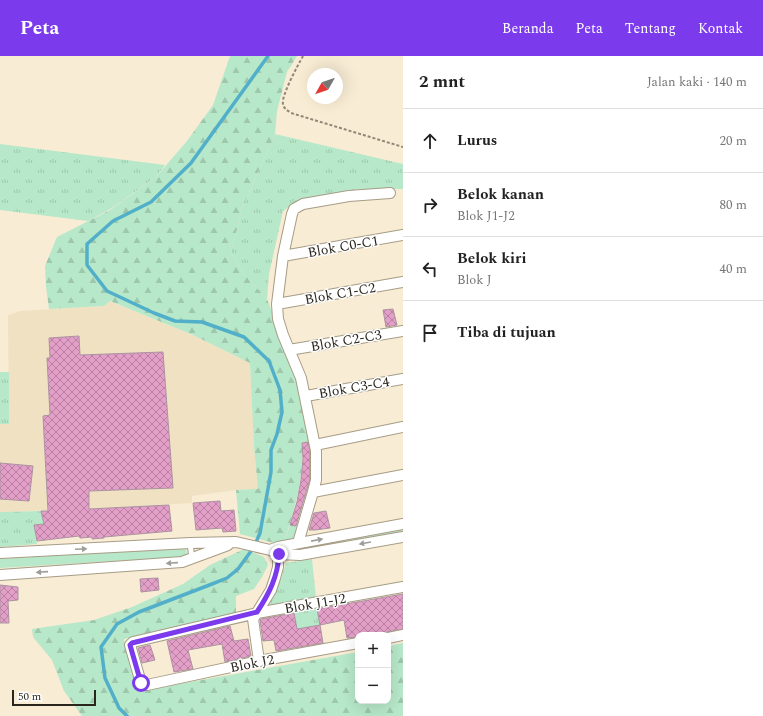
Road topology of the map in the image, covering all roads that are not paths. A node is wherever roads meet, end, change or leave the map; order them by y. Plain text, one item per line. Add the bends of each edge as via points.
1 (390, 193) dead end
2 (403, 236) edge
3 (283, 256) junction
4 (403, 282) edge
5 (277, 304) junction
6 (403, 330) edge
7 (289, 350) junction
8 (403, 379) edge
9 (306, 396) junction
10 (403, 427) edge
11 (316, 445) junction
12 (403, 475) edge
13 (313, 492) junction
14 (403, 524) edge
15 (403, 537) edge
16 (236, 542) junction
17 (190, 543) junction
18 (298, 543) junction
19 (274, 550) junction
20 (0, 553) edge
21 (192, 559) junction
22 (0, 575) edge
23 (403, 587) edge
24 (257, 612) junction
25 (403, 635) edge
26 (391, 637) edge
27 (355, 644) edge
28 (259, 662) junction
29 (147, 685) joint

1 - 3 street via 349,196 299,206 292,214
2 - 3 street, Blok C0-C1
3 - 5 street
4 - 5 street, Blok C1-C2
5 - 7 street via 278,319
6 - 7 street, Blok C2-C3
7 - 9 street
8 - 9 street, Blok C3-C4
9 - 11 street
10 - 11 street
11 - 13 street
12 - 13 street
13 - 18 street
18 -> 14 street
15 -> 19 street via 310,554
16 - 17 street
16 - 19 street
16 - 21 street
20 -> 17 street
17 - 21 lane
18 - 19 street
19 - 24 street via 278,567 275,578 271,590
21 -> 22 street via 182,562
23 - 24 street, Blok J1-J2
24 - 28 street via 253,619
24 - 29 street, Blok J1-J2 via 133,642 130,645 141,683
25 - 26 street
27 - 28 street, Blok J2
28 - 29 street, Blok J2

